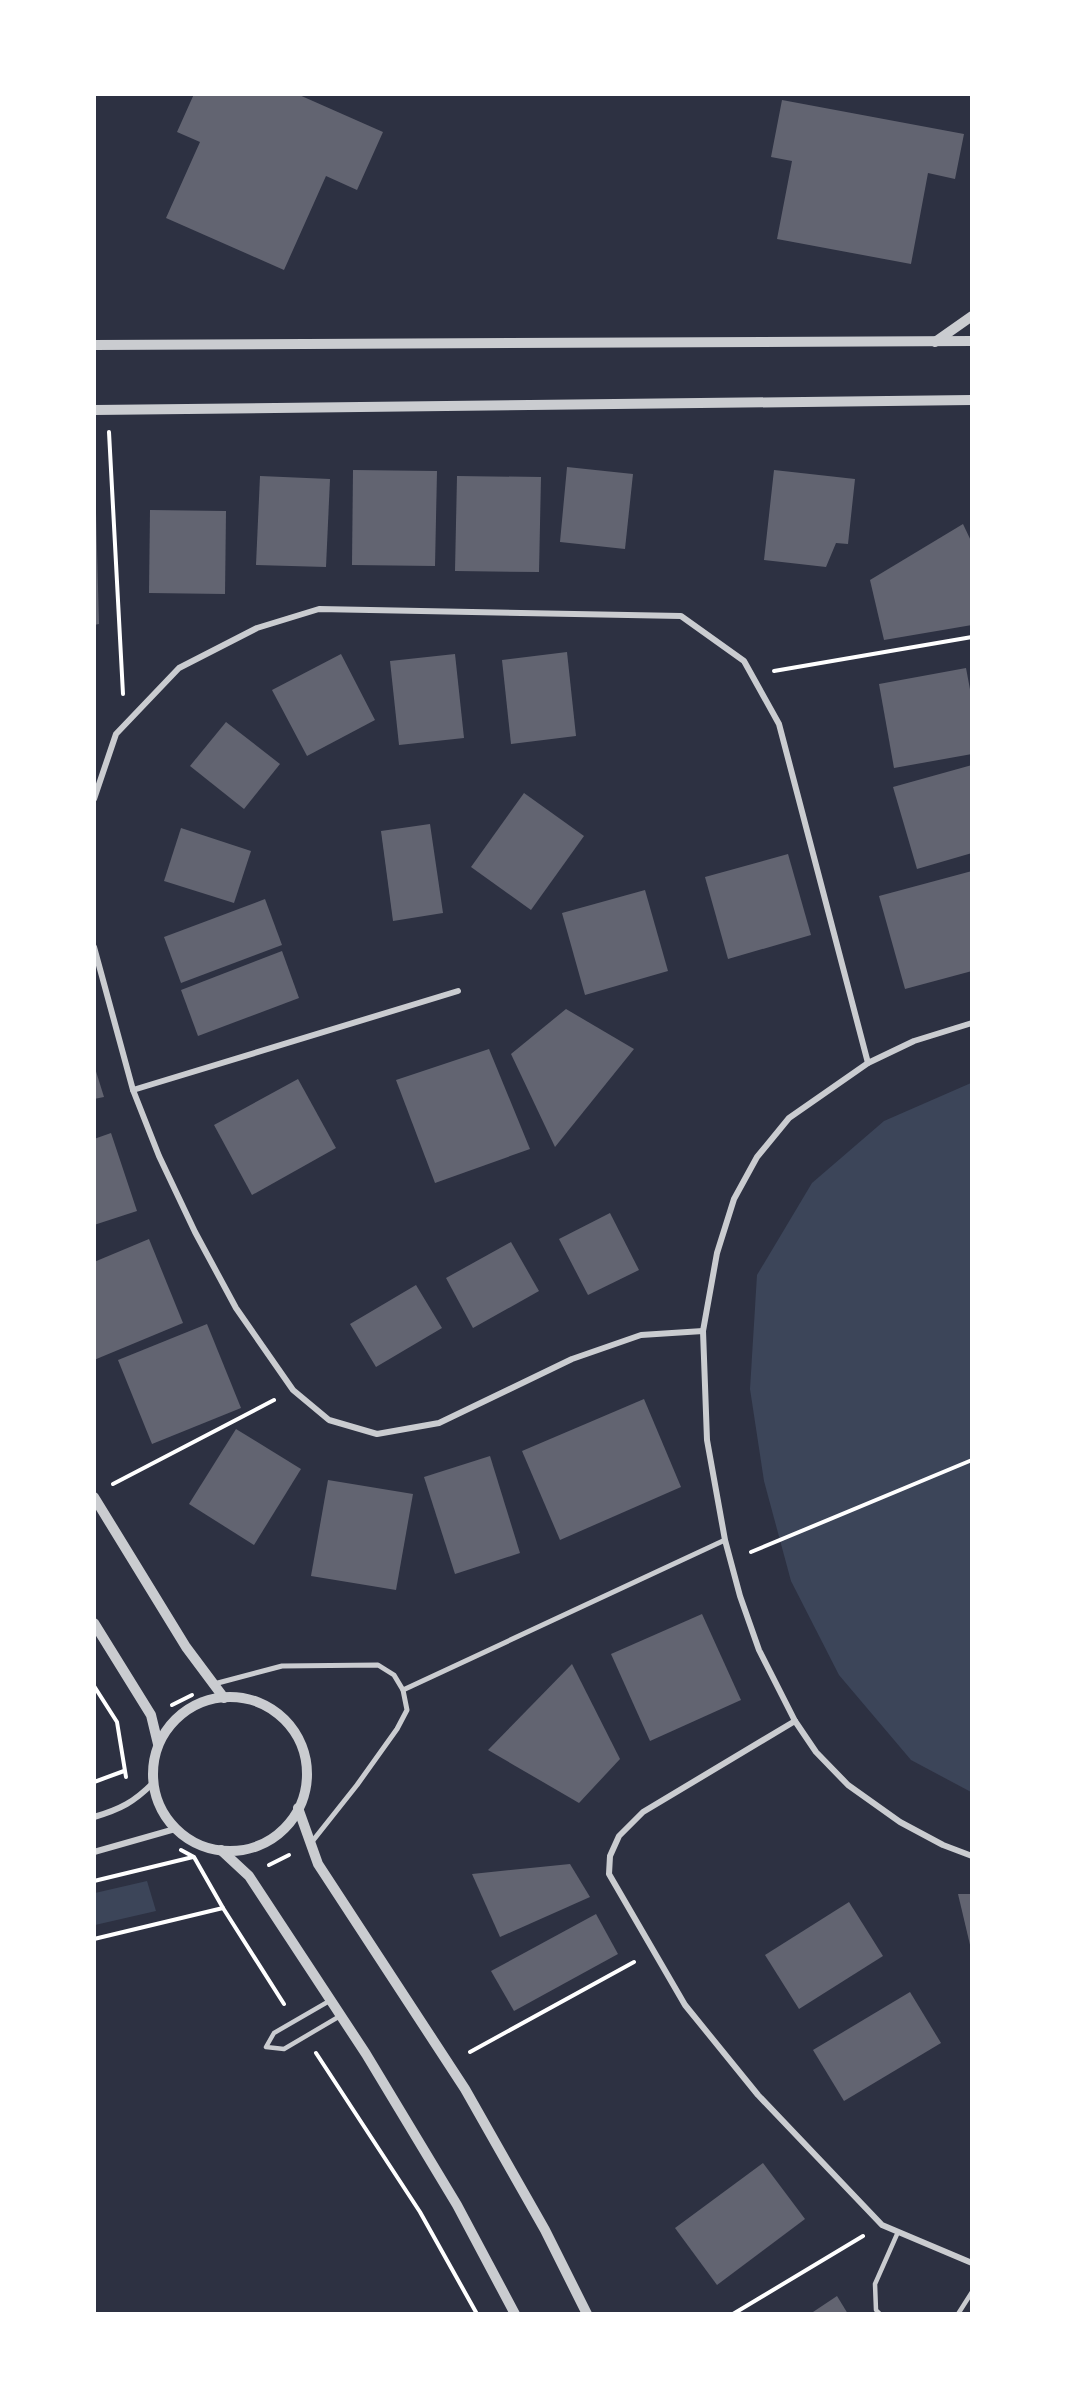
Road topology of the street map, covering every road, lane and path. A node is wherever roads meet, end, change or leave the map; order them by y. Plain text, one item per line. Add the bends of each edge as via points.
1 (972, 316) edge
2 (972, 341) edge
3 (935, 342) junction
4 (94, 345) edge
5 (972, 400) edge
6 (94, 410) edge
7 (108, 410) junction
8 (972, 637) edge
9 (751, 675) junction
10 (124, 725) junction
11 (94, 799) edge
12 (94, 947) edge
13 (459, 991) dead end
14 (972, 1023) edge
15 (868, 1063) junction
16 (133, 1090) junction
17 (703, 1331) junction
18 (293, 1390) junction
19 (972, 1460) edge
20 (105, 1488) dead end
21 (94, 1497) edge
22 (725, 1540) junction
23 (730, 1561) junction
24 (94, 1623) edge
25 (214, 1683) junction
26 (94, 1686) edge
27 (403, 1690) junction
28 (224, 1698) junction
29 (795, 1721) junction
30 (159, 1744) junction
31 (124, 1771) junction
32 (94, 1782) edge
33 (153, 1783) junction
34 (136, 1800) junction
35 (298, 1808) junction
36 (94, 1817) edge
37 (175, 1828) junction
38 (151, 1837) junction
39 (311, 1843) junction
40 (221, 1850) junction
41 (94, 1852) edge
42 (972, 1856) edge
43 (194, 1857) junction
44 (94, 1881) edge
45 (223, 1908) junction
46 (94, 1939) edge
47 (654, 1952) junction
48 (331, 2000) junction
49 (342, 2015) junction
50 (295, 2021) junction
51 (305, 2037) junction
52 (449, 2064) junction
53 (882, 2225) junction
54 (898, 2232) junction
55 (972, 2263) edge
56 (972, 2292) edge
57 (477, 2313) edge
58 (515, 2313) edge
59 (587, 2313) edge
60 (733, 2313) edge
61 (880, 2313) edge
62 (958, 2313) edge

1 - 3 street
2 - 3 street
3 - 4 street
5 - 7 street
6 - 7 street
7 - 10 path
8 - 9 path
9 - 10 street via 744,661 681,616 319,609 257,628 179,668
9 - 15 street via 779,724
10 - 11 street via 116,734
12 - 16 street
13 - 16 street
14 - 15 street via 914,1041
15 - 17 street via 789,1118 757,1157 734,1199 717,1253
16 - 18 street via 159,1156 231,1299
17 - 18 street via 640,1335 572,1359 439,1424 377,1434 329,1420
17 - 22 street via 707,1440
18 - 20 path
19 - 23 path
21 - 25 street via 186,1647
22 - 23 street
22 - 27 street
23 - 29 street via 759,1650
24 - 30 street via 151,1715
25 - 27 street via 282,1666 378,1665 394,1675
25 - 28 street
26 - 31 path via 117,1722
27 - 39 street via 406,1710 397,1729
28 - 30 street via 202,1702 180,1714 162,1733
28 - 35 street via 259,1703 274,1710 292,1728 304,1750 308,1774
29 - 42 street via 816,1752 848,1785 900,1822
29 - 47 street via 643,1812 619,1836 610,1856 609,1874
30 - 33 street
31 - 32 path
31 - 34 path
33 - 34 street
33 - 37 street via 160,1807
34 - 36 street
35 - 39 street
35 - 40 street via 292,1820 271,1839 247,1849
37 - 38 street
37 - 40 street via 196,1843
38 - 41 street
38 - 43 path
39 - 52 street via 318,1864
40 - 48 street via 249,1876
43 - 44 path
43 - 45 path
45 - 46 path
45 - 50 path
47 - 52 path
47 - 53 street via 685,2005 758,2096
48 - 49 street
48 - 50 lane
49 - 51 lane
49 - 58 street via 409,2122
50 - 51 lane via 273,2033 266,2047 284,2049
51 - 57 path via 420,2212
52 - 59 street via 514,2173
53 - 54 street
53 - 60 path
54 - 55 street
54 - 61 lane via 875,2284 876,2310
56 - 62 lane

